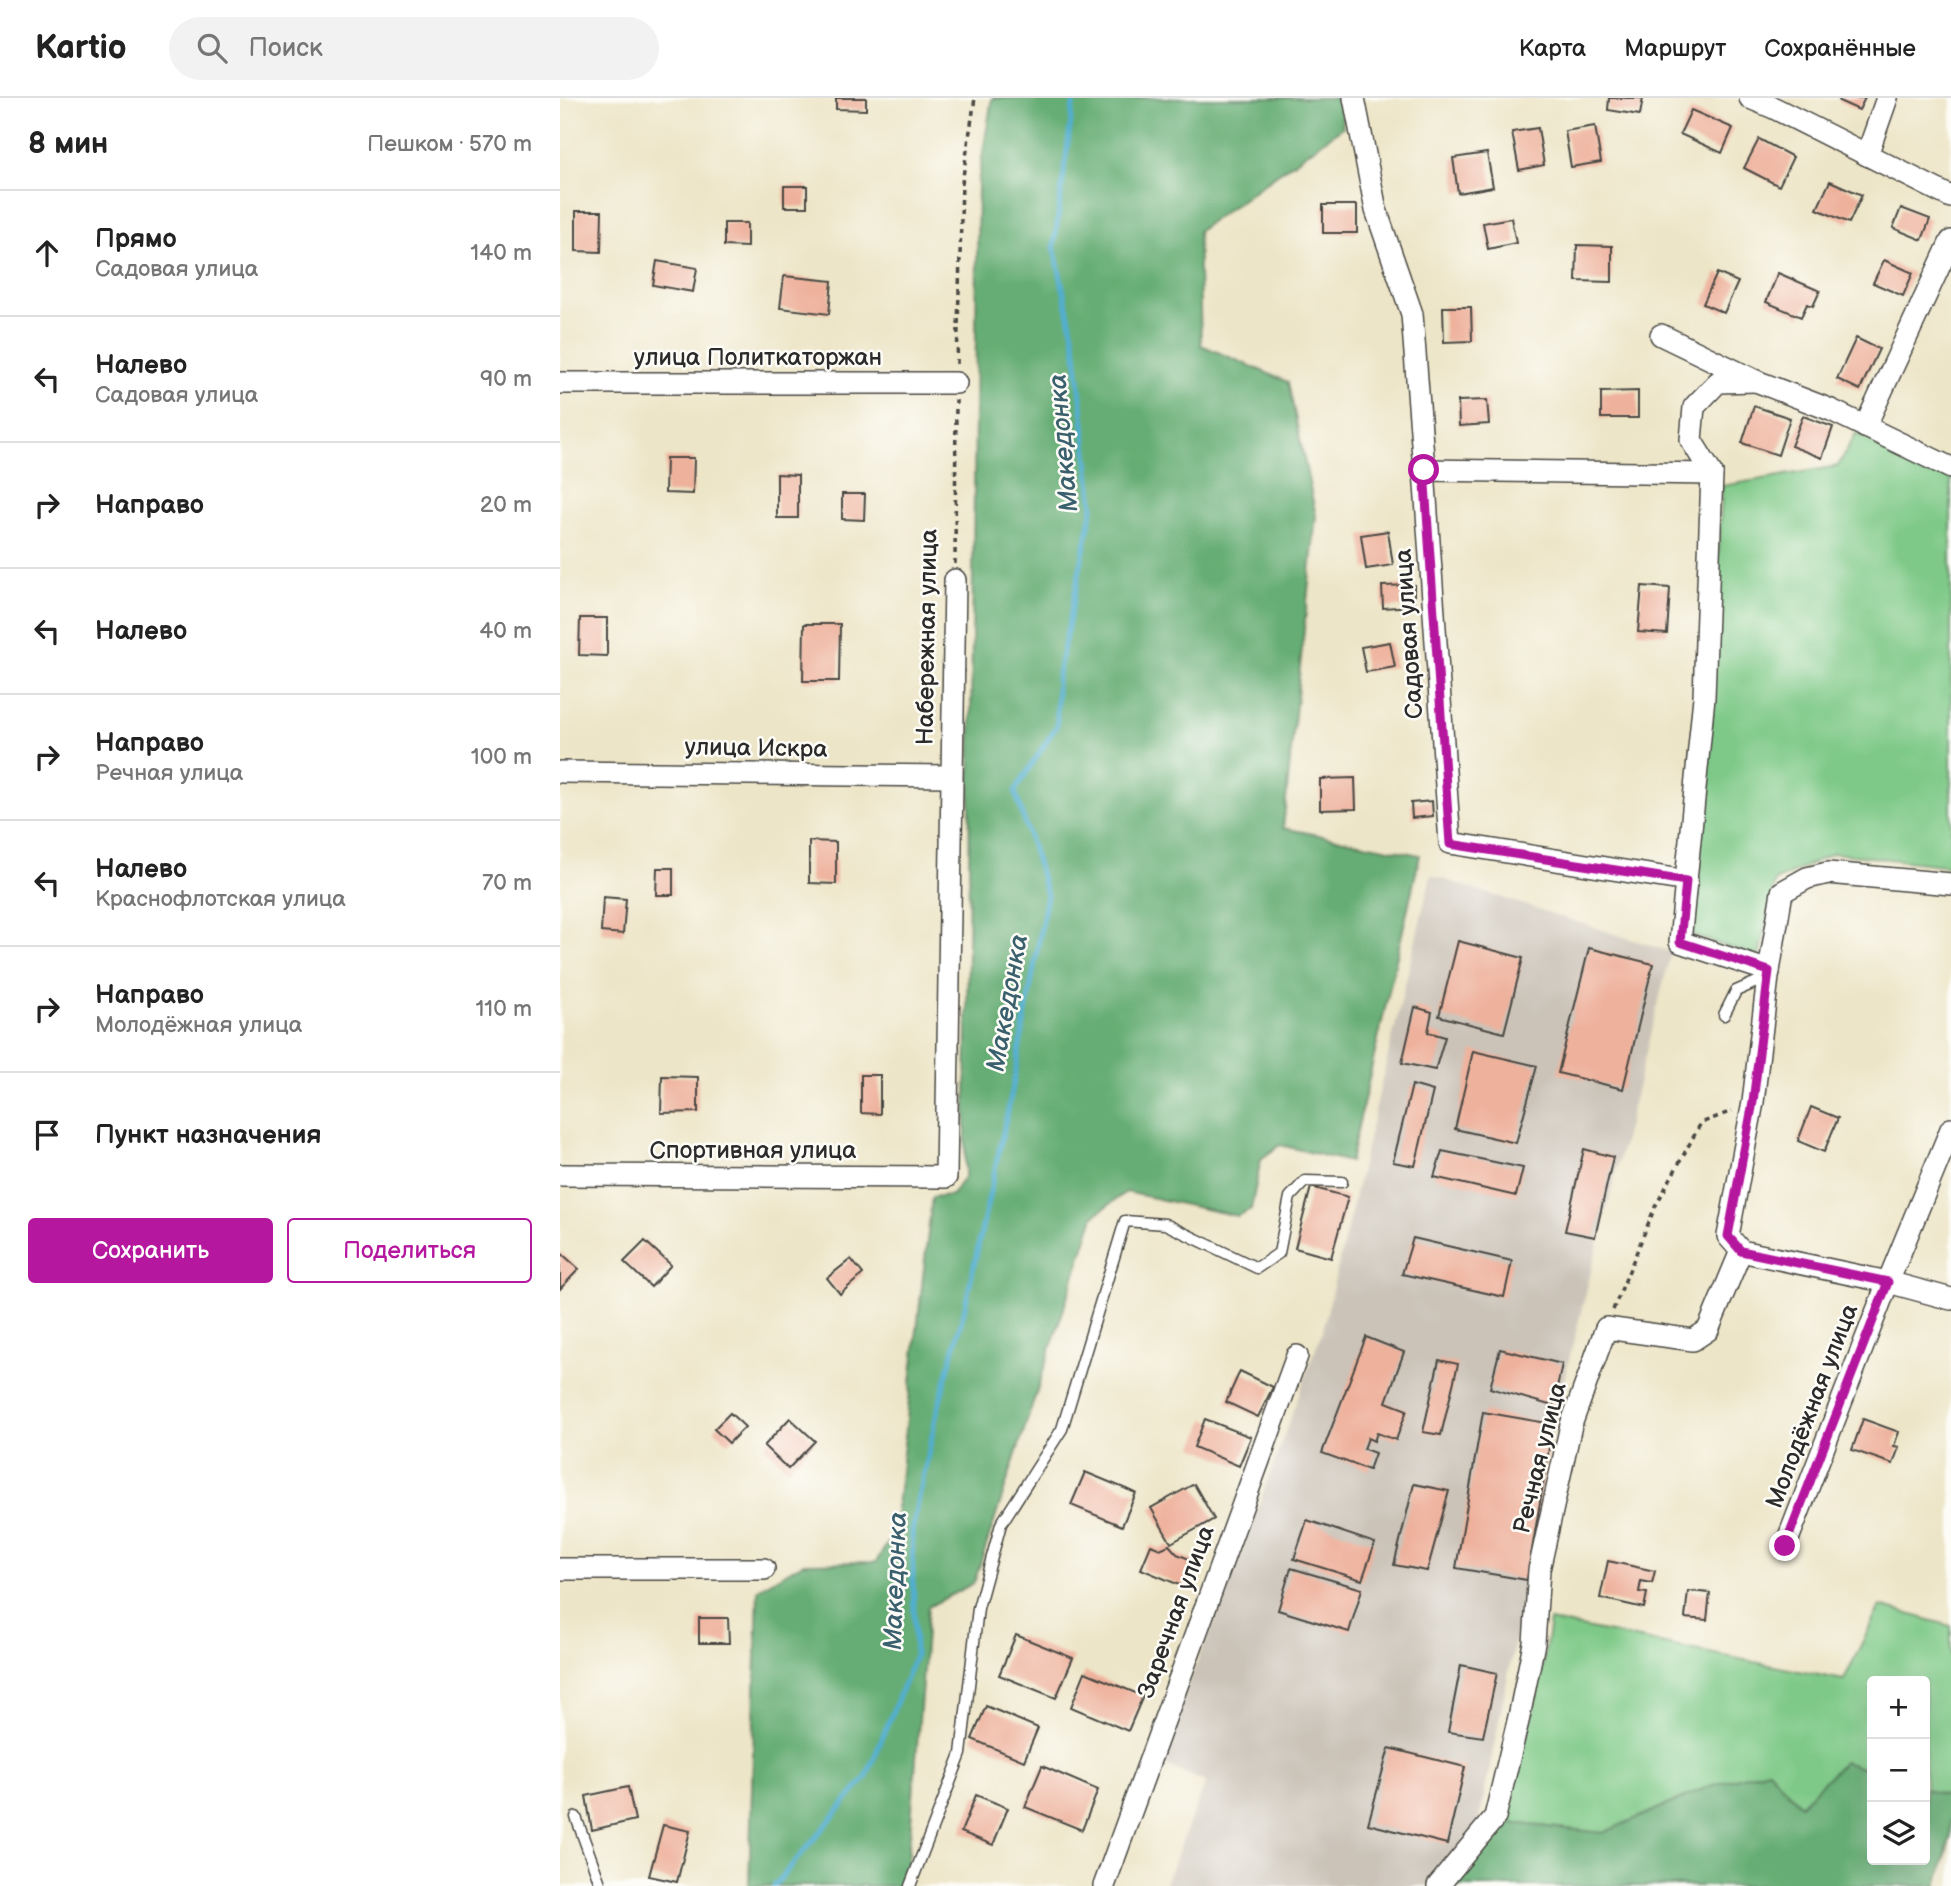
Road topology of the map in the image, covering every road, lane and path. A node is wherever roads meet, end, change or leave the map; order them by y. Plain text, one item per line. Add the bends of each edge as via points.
1 (975, 98) edge
2 (1354, 98) edge
3 (1750, 98) edge
4 (1887, 98) edge
5 (1867, 155) junction
6 (1951, 197) edge
7 (1951, 241) edge
8 (1661, 335) dead end
9 (1756, 381) junction
10 (560, 383) edge
11 (956, 383) junction
12 (1864, 427) junction
13 (1951, 468) edge
14 (1424, 470) junction
15 (1712, 474) junction
16 (955, 580) joint
17 (560, 772) edge
18 (951, 776) junction
19 (1686, 881) junction
20 (1951, 884) edge
21 (1769, 974) junction
22 (1724, 1015) dead end
23 (1753, 1102) junction
24 (1951, 1129) edge
25 (560, 1175) edge
26 (946, 1177) joint
27 (1342, 1182) dead end
28 (1741, 1251) junction
29 (1888, 1282) junction
30 (1951, 1299) edge
31 (1606, 1328) junction
32 (1297, 1356) dead end
33 (1785, 1546) dead end
34 (560, 1569) edge
35 (764, 1569) dead end
36 (576, 1817) dead end
37 (601, 1886) edge
38 (910, 1886) edge
39 (1104, 1886) edge
40 (1438, 1886) edge

1 - 11 path, Набережная улица via 962,183
2 - 14 street via 1376,210 1412,314
3 - 5 street
4 - 5 street
5 - 6 street
7 - 12 street
8 - 9 street
9 - 12 street
9 - 15 street via 1718,382 1694,407 1691,440
10 - 11 street, улица Политкаторжан
11 - 16 path, Набережная улица
12 - 13 street
14 - 15 street
14 - 19 street, Садовая улица via 1450,844
15 - 19 street via 1704,697
16 - 18 street, Набережная улица
17 - 18 street, улица Искра
18 - 26 street, Набережная улица
19 - 21 street via 1680,942
20 - 21 street via 1828,873 1807,878 1782,892
21 - 22 lane via 1736,991
21 - 23 street
23 - 28 street via 1728,1236
23 - 31 path via 1701,1123 1655,1207
24 - 29 street, Молодёжная улица
25 - 26 street, Спортивная улица
27 - 38 lane via 1305,1181 1290,1197 1279,1253 1257,1268 1165,1224 1125,1221 1062,1429 1002,1524 978,1608 961,1754
28 - 29 street
28 - 31 street via 1707,1330 1693,1340
29 - 30 street
29 - 33 street, Молодёжная улица
31 - 40 street, Речная улица via 1571,1425 1539,1570 1534,1643 1495,1816
32 - 39 street, Заречная улица
34 - 35 street
36 - 37 lane

